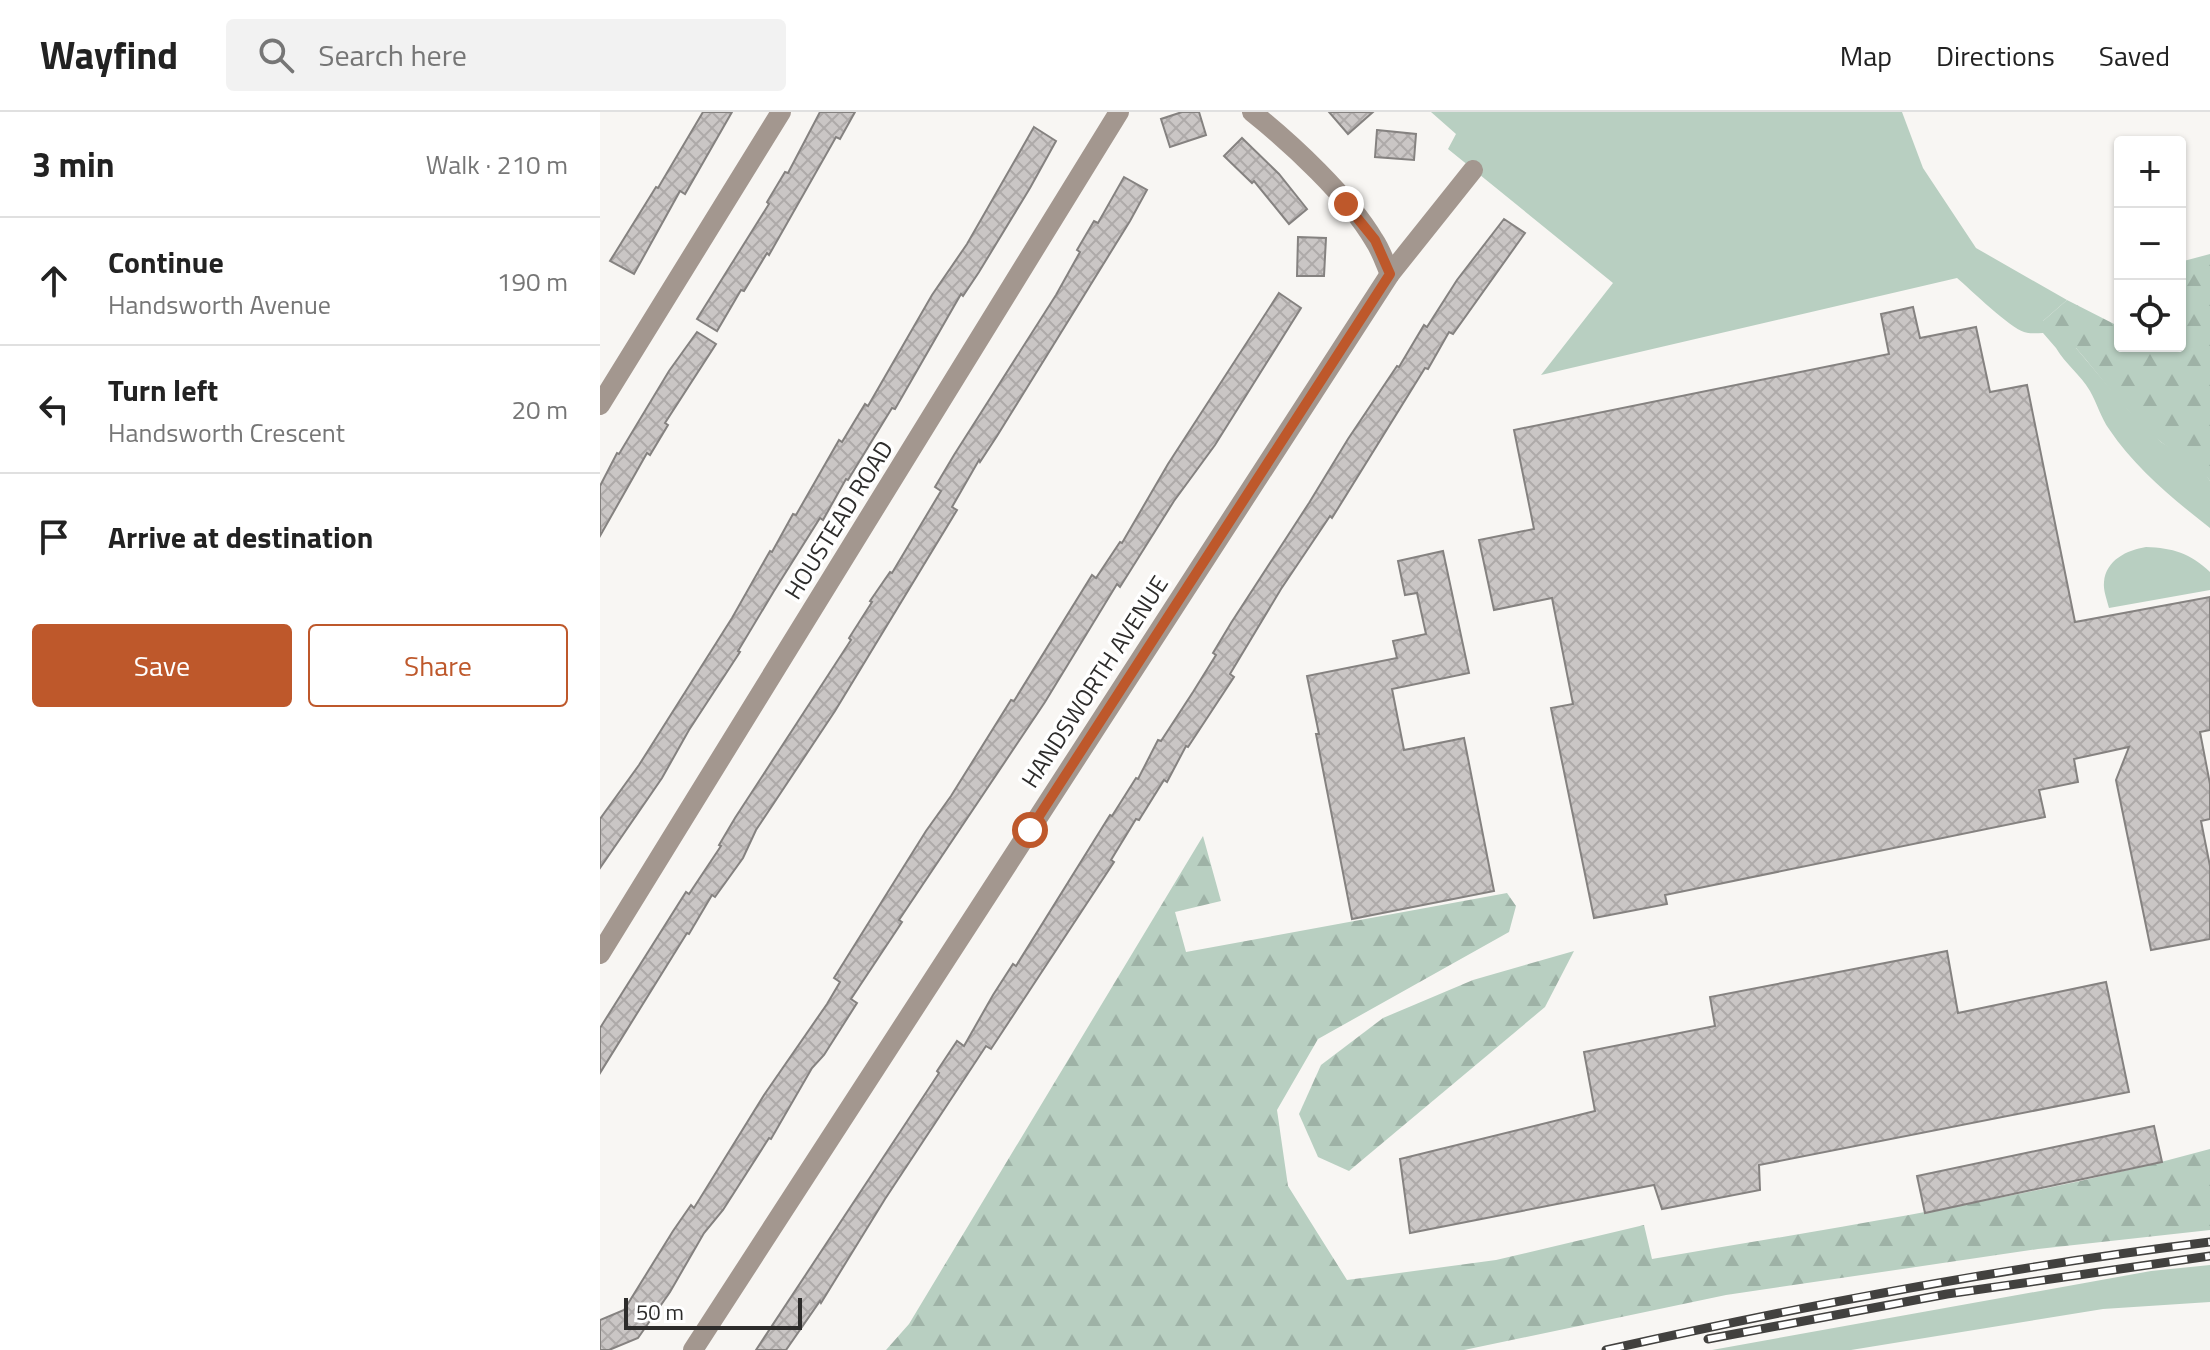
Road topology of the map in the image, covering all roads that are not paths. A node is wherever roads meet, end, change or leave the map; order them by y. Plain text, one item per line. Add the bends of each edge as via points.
1 (781, 112) edge
2 (1119, 112) edge
3 (1252, 112) edge
4 (1473, 170) dead end
5 (1390, 274) junction
6 (600, 405) edge
7 (600, 954) edge
8 (693, 1350) edge

1 - 6 street
2 - 7 street, HOUSTEAD ROAD
3 - 5 street via 1289,142 1346,204 1375,240
4 - 5 street, HANDSWORTH AVENUE
5 - 8 street, HANDSWORTH AVENUE

